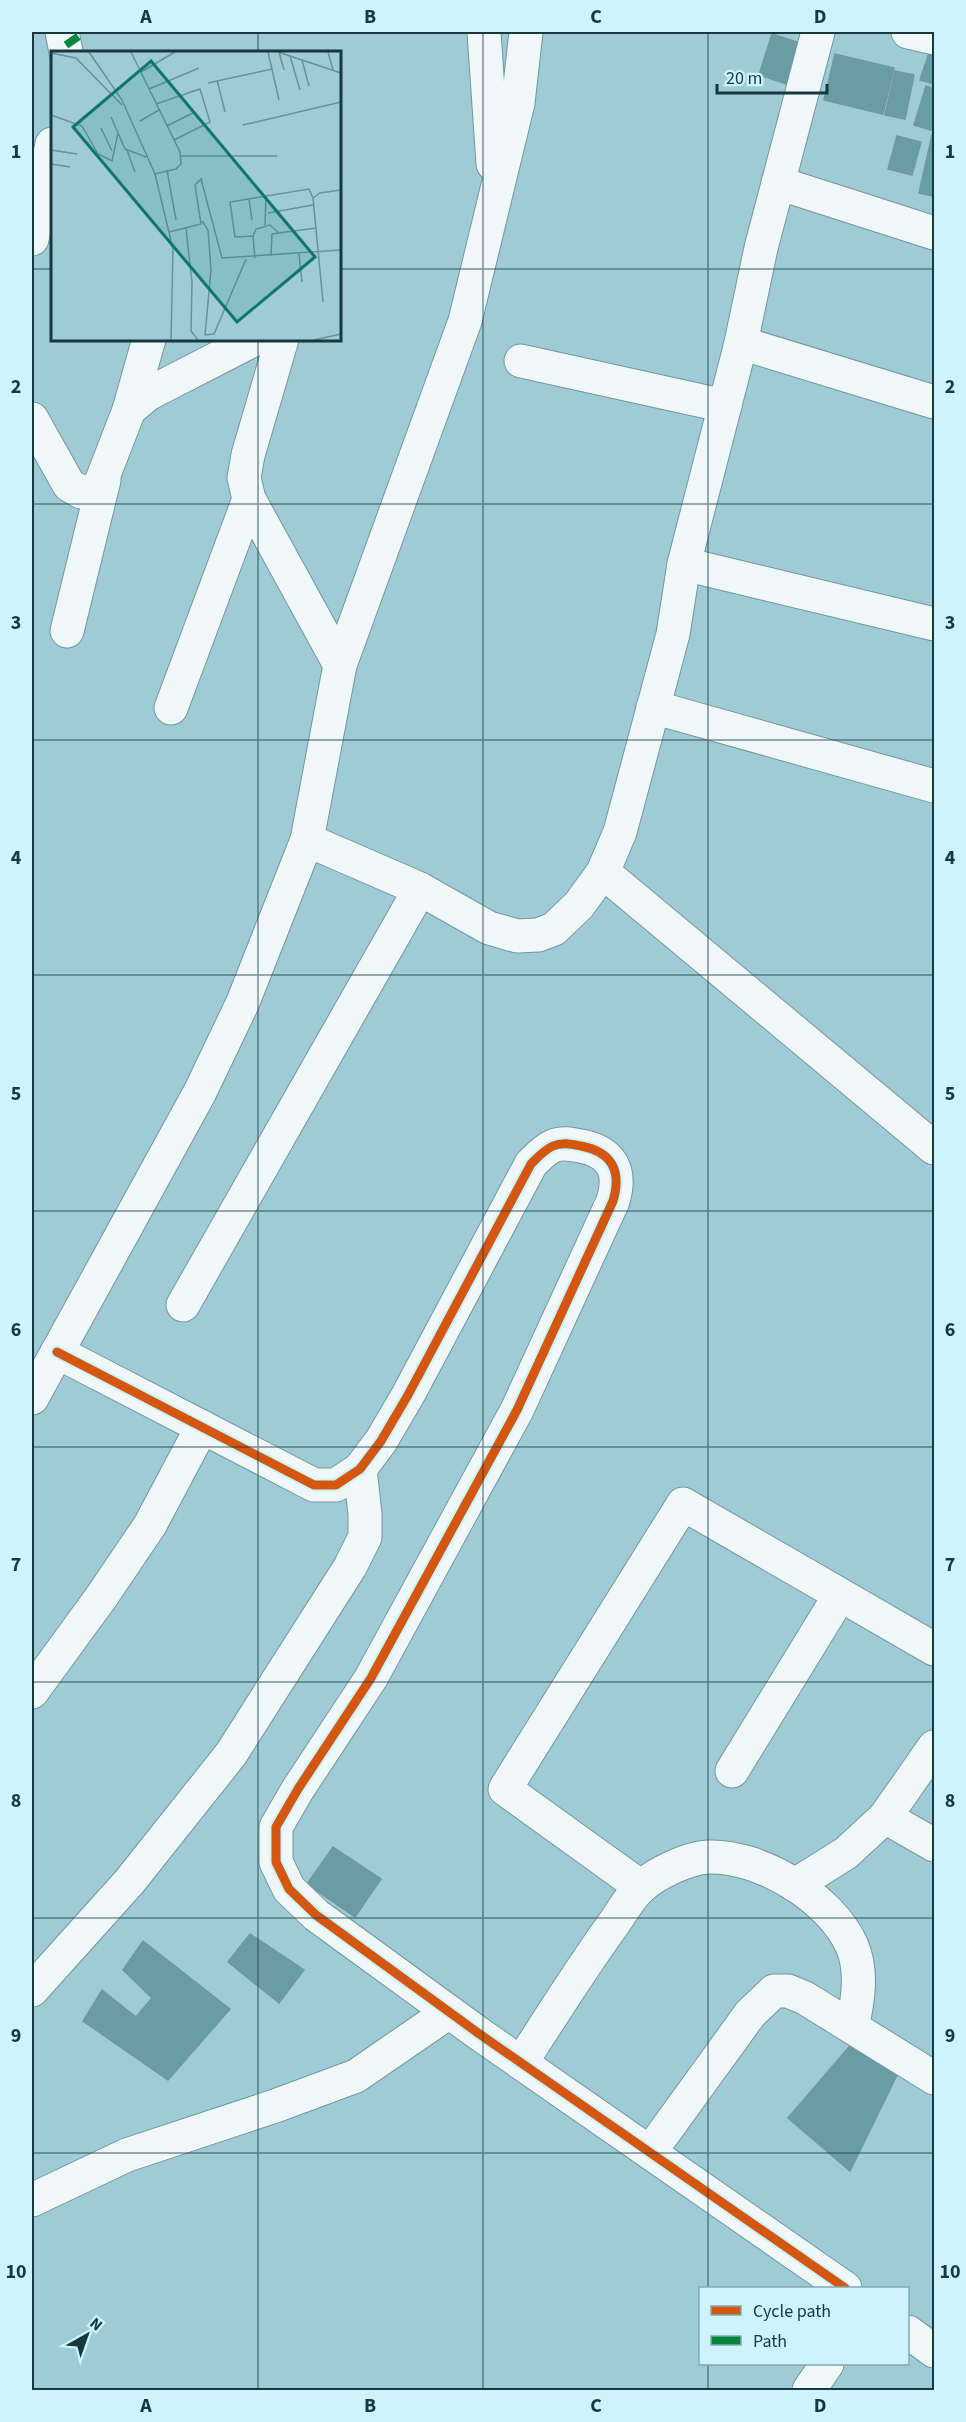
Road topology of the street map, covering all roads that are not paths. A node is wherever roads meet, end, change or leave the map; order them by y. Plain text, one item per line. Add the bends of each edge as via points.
1 (62, 32) edge
2 (484, 32) edge
3 (526, 32) edge
4 (819, 32) edge
5 (908, 32) edge
6 (934, 38) edge
7 (66, 51) edge
8 (51, 149) edge
9 (778, 183) junction
10 (496, 194) junction
11 (934, 233) edge
12 (32, 239) edge
13 (149, 340) edge
14 (253, 340) edge
15 (282, 340) edge
16 (741, 343) junction
17 (521, 361) dead end
18 (934, 402) edge
19 (725, 406) junction
20 (129, 410) junction
21 (32, 419) edge
22 (104, 480) junction
23 (249, 500) junction
24 (684, 564) junction
25 (934, 624) edge
26 (67, 631) dead end
27 (340, 665) junction
28 (653, 707) junction
29 (171, 708) dead end
30 (934, 786) edge
31 (307, 840) junction
32 (603, 872) junction
33 (420, 888) junction
34 (934, 1148) edge
35 (183, 1305) dead end
36 (57, 1352) junction
37 (32, 1398) edge
38 (201, 1427) junction
39 (360, 1469) junction
40 (840, 1595) junction
41 (934, 1649) edge
42 (32, 1692) edge
43 (934, 1747) edge
44 (732, 1771) dead end
45 (885, 1817) junction
46 (934, 1845) edge
47 (795, 1885) junction
48 (641, 1887) junction
49 (32, 1990) edge
50 (449, 2012) junction
51 (852, 2027) junction
52 (521, 2063) junction
53 (934, 2078) edge
54 (650, 2152) junction
55 (32, 2200) edge
56 (842, 2287) edge
57 (909, 2333) edge
58 (934, 2351) edge
59 (826, 2365) edge
60 (809, 2391) edge

1 - 7 street
2 - 10 street
3 - 10 street via 518,103
4 - 9 street
5 - 6 street
8 - 12 street
9 - 11 street
9 - 16 street
10 - 27 street via 465,321
13 - 20 street
14 - 20 street via 148,394
15 - 23 street via 248,455 244,478
16 - 18 street
16 - 19 street
17 - 19 street
19 - 24 street
20 - 22 street
21 - 22 street via 69,485 89,493 98,490
22 - 26 street
23 - 27 street
23 - 29 street
24 - 25 street
24 - 28 street via 673,634
27 - 31 street
28 - 30 street
28 - 32 street via 620,832
31 - 33 street
31 - 36 street via 243,1002 200,1092
32 - 33 street via 579,906 554,929 538,935 517,936 489,928
32 - 34 street
33 - 35 street
36 - 37 street
36 - 38 street
38 - 39 street via 314,1485 336,1485
38 - 42 street via 150,1525
39 - 49 street via 365,1537 350,1567 231,1754 130,1881
39 - 50 street via 408,1395 531,1164 552,1146 564,1143 599,1150 616,1174 618,1185 613,1201 517,1410 371,1678 276,1827 276,1862 289,1889 316,1916
40 - 41 street
40 - 44 street
40 - 48 street via 683,1504 505,1789
43 - 45 street
45 - 46 street
45 - 47 street via 846,1853
47 - 48 street via 769,1870 737,1860 707,1857 682,1862
47 - 51 street via 834,1917 853,1947 858,2000
48 - 52 street via 581,1968
50 - 52 street
50 - 55 street via 356,2076 127,2155
51 - 53 street
51 - 54 street via 805,1998 788,1991 774,1991 750,2014
52 - 54 street
54 - 56 street
57 - 58 street
59 - 60 street

